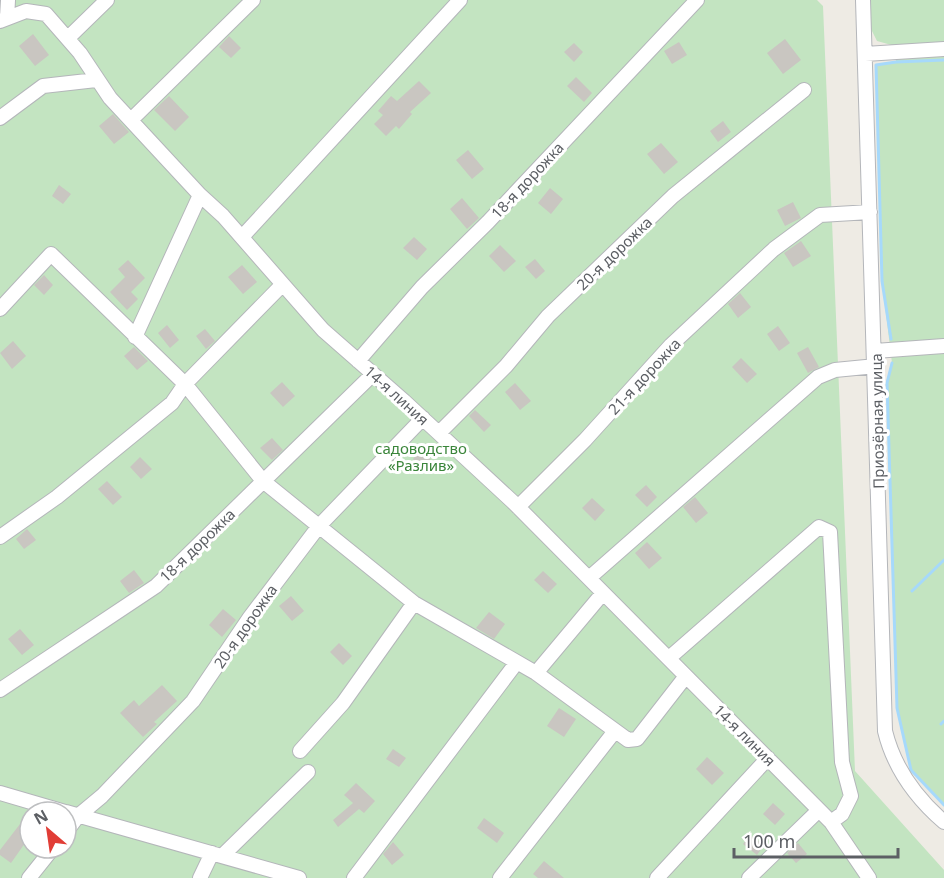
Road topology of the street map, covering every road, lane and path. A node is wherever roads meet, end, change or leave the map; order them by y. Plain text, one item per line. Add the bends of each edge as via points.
1 (8, 0) edge
2 (107, 0) edge
3 (253, 0) edge
4 (460, 0) edge
5 (697, 0) edge
6 (863, 0) edge
7 (3, 20) edge
8 (68, 38) junction
9 (944, 50) edge
10 (865, 54) junction
11 (96, 80) junction
12 (804, 90) dead end
13 (0, 118) edge
14 (132, 120) junction
15 (200, 195) junction
16 (870, 212) junction
17 (242, 237) junction
18 (282, 285) junction
19 (0, 309) edge
20 (135, 338) junction
21 (944, 346) edge
22 (875, 351) junction
23 (358, 361) junction
24 (876, 366) junction
25 (374, 374) junction
26 (184, 384) junction
27 (423, 418) junction
28 (439, 433) junction
29 (263, 481) junction
30 (518, 507) junction
31 (319, 526) junction
32 (0, 537) edge
33 (589, 578) junction
34 (603, 593) junction
35 (414, 603) junction
36 (669, 658) junction
37 (517, 662) junction
38 (536, 673) junction
39 (686, 676) junction
40 (0, 690) edge
41 (615, 731) junction
42 (300, 751) dead end
43 (768, 758) junction
44 (308, 772) dead end
45 (0, 793) edge
46 (24, 800) edge
47 (78, 809) edge
48 (819, 810) junction
49 (78, 815) edge
50 (831, 822) junction
51 (944, 822) edge
52 (217, 855) junction
53 (44, 860) edge
54 (30, 878) edge
55 (200, 878) edge
56 (299, 878) edge
57 (354, 878) edge
58 (500, 878) edge
59 (657, 878) edge
60 (748, 878) edge
61 (869, 878) edge

1 - 7 street
2 - 8 street
3 - 14 street
4 - 17 street
5 - 23 street, 18-я дорожка via 488,222 422,286
6 - 10 street, Приозёрная улица
7 - 8 street, 14-я линия via 26,11 46,14
8 - 11 street, 14-я линия
9 - 10 street
10 - 16 street, Приозёрная улица
11 - 13 street via 43,86
11 - 14 street, 14-я линия
12 - 28 street, 20-я дорожка via 673,196 548,316 506,366
14 - 15 street, 14-я линия
15 - 17 street, 14-я линия
15 - 20 street
16 - 22 street, Приозёрная улица
16 - 30 street, 21-я дорожка via 820,215 774,249 671,345
17 - 18 street, 14-я линия
18 - 23 street, 14-я линия
18 - 26 street
19 - 20 street via 51,254
20 - 26 street
21 - 22 street
22 - 24 street, Приозёрная улица
23 - 25 street, 14-я линия
24 - 33 street via 835,370 818,377
24 - 51 street, Приозёрная улица via 885,731 900,775
25 - 27 street, 14-я линия
25 - 29 street, 18-я дорожка
26 - 29 street
26 - 32 street via 172,404 57,497
27 - 28 street, 14-я линия
27 - 31 street, 20-я дорожка
28 - 30 street, 14-я линия
29 - 31 street
29 - 40 street, 18-я дорожка via 156,586
30 - 33 street, 14-я линия
31 - 35 street
31 - 47 street, 20-я дорожка via 193,701 102,796
33 - 34 street, 14-я линия
34 - 36 street, 14-я линия
34 - 38 street
35 - 37 street
35 - 42 street via 343,703
36 - 39 street, 14-я линия
36 - 50 street via 819,527 830,532 842,762 852,796 842,814
37 - 38 street
37 - 57 street
38 - 41 street
39 - 41 street via 637,739 628,740
39 - 43 street, 14-я линия
41 - 58 street
43 - 48 street, 14-я линия
43 - 59 street
44 - 52 street
45 - 46 street
48 - 50 street, 14-я линия
48 - 60 street
49 - 52 street
50 - 61 street, 14-я линия
52 - 55 street
52 - 56 street
53 - 54 street

